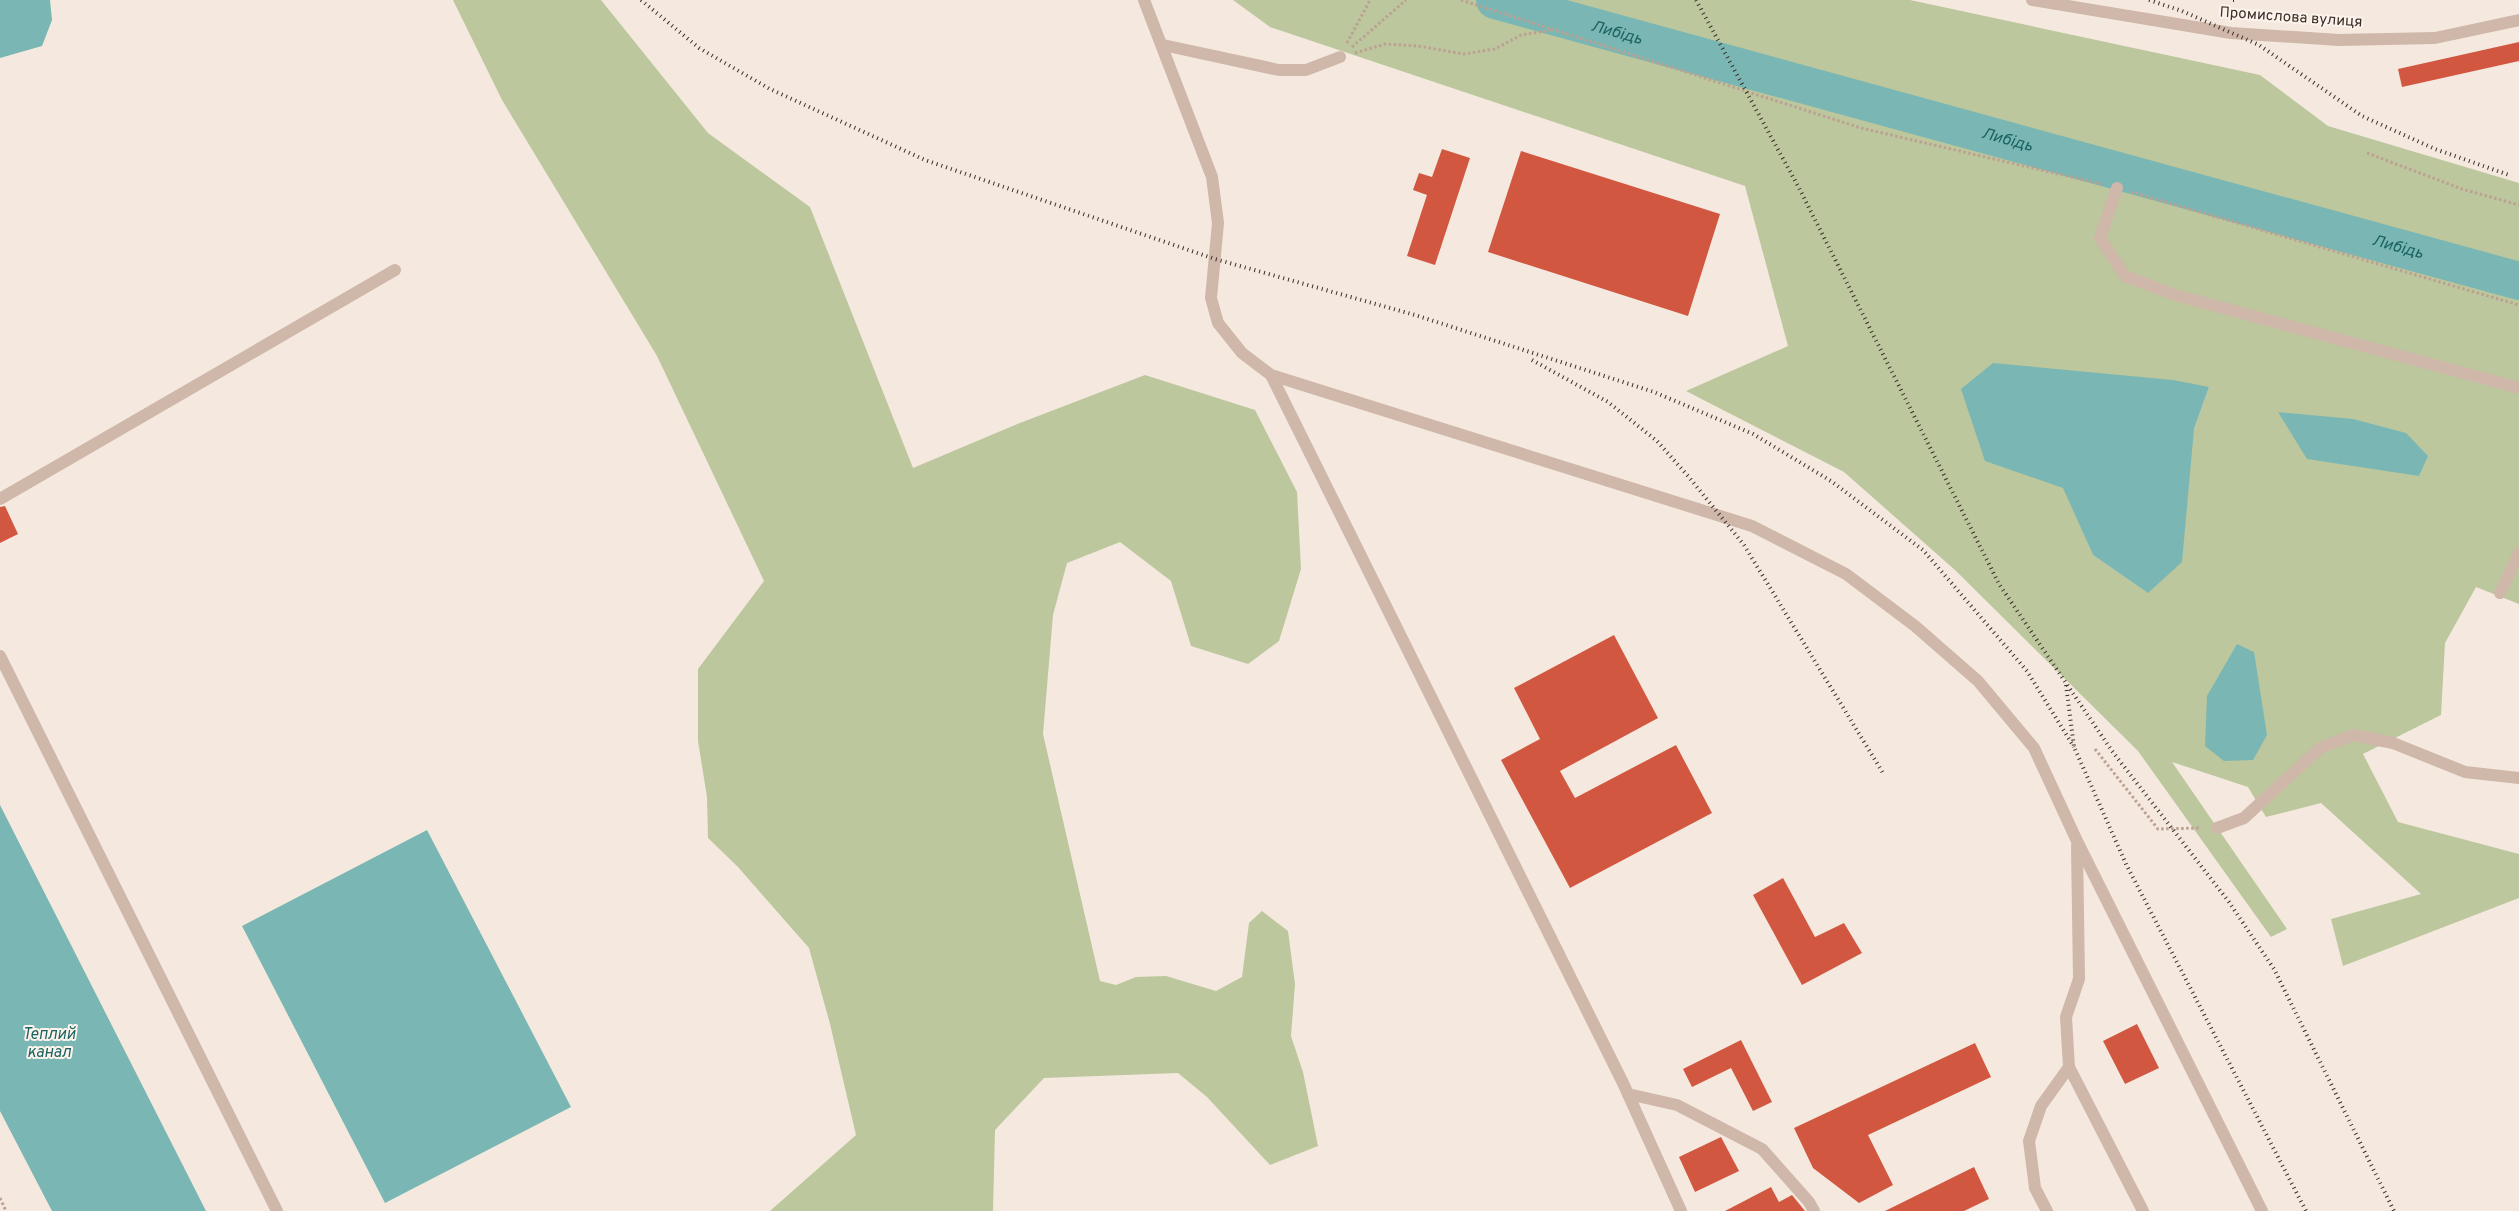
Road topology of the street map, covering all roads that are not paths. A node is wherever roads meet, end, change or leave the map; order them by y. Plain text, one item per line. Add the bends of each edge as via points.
1 (1144, 0) edge
2 (2032, 0) edge
3 (2519, 20) edge
4 (1163, 45) junction
5 (1340, 57) road end
6 (2117, 188) road end
7 (395, 270) dead end
8 (1271, 375) junction
9 (2519, 388) edge
10 (0, 499) edge
11 (2519, 552) edge
12 (2500, 593) dead end
13 (0, 656) edge
14 (2519, 778) edge
15 (2217, 828) road end
16 (2077, 841) junction
17 (2069, 1067) junction
18 (1628, 1094) junction
19 (278, 1211) edge
20 (1681, 1211) edge
21 (1814, 1211) edge
22 (2047, 1211) edge
23 (2143, 1211) edge
24 (2262, 1211) edge

1 - 4 street
2 - 3 street, Промислова вулиця via 2232,33 2339,40 2435,38
4 - 5 street via 1280,70 1306,70
4 - 8 street via 1212,177 1218,223 1211,298 1218,323 1242,353
6 - 9 street via 2100,238 2125,276 2175,295
7 - 10 street
8 - 16 street via 1752,526 1846,574 1915,626 1978,681 2034,748
8 - 18 street
11 - 12 street
13 - 19 street
14 - 15 street via 2465,772 2393,744 2353,735 2320,748 2244,818
16 - 17 street via 2079,979 2066,1017
16 - 24 street
17 - 22 street via 2041,1106 2029,1141 2035,1188
17 - 23 street
18 - 20 street
18 - 21 street via 1677,1105 1762,1149

